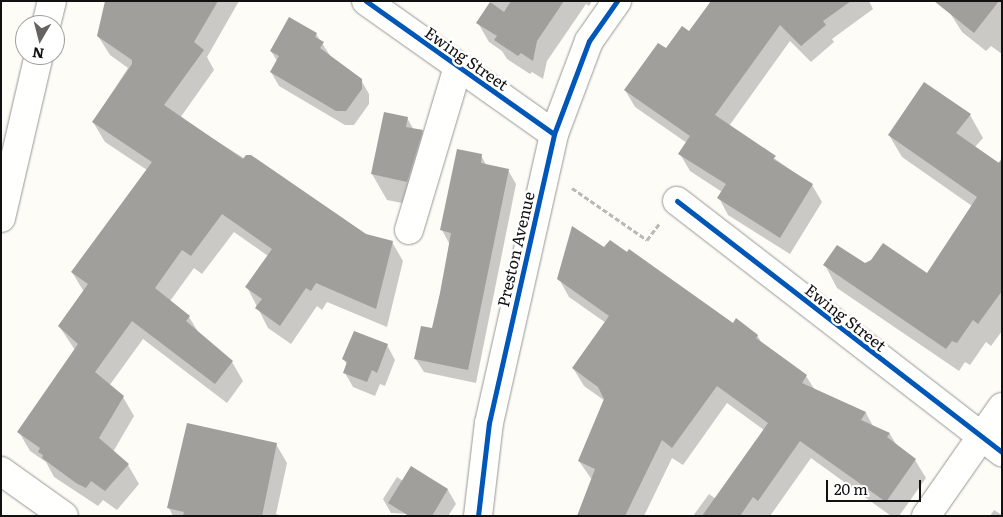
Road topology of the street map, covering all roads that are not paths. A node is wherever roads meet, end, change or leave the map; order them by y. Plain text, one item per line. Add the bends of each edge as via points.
1 (52, 1) edge
2 (366, 1) edge
3 (617, 1) edge
4 (48, 15) edge
5 (37, 65) edge
6 (458, 67) junction
7 (554, 134) junction
8 (676, 201) road end
9 (1, 218) edge
10 (409, 230) dead end
11 (1002, 407) edge
12 (991, 444) edge
13 (1, 471) edge
14 (64, 516) edge
15 (478, 516) edge
16 (926, 516) edge

1 - 4 street
2 - 6 street, Ewing Street
3 - 7 street, Preston Avenue via 589,41
5 - 9 street
6 - 7 street, Ewing Street
6 - 10 street
7 - 15 street, Preston Avenue via 489,423
8 - 12 street, Ewing Street
11 - 12 street
12 - 16 street
13 - 14 street

